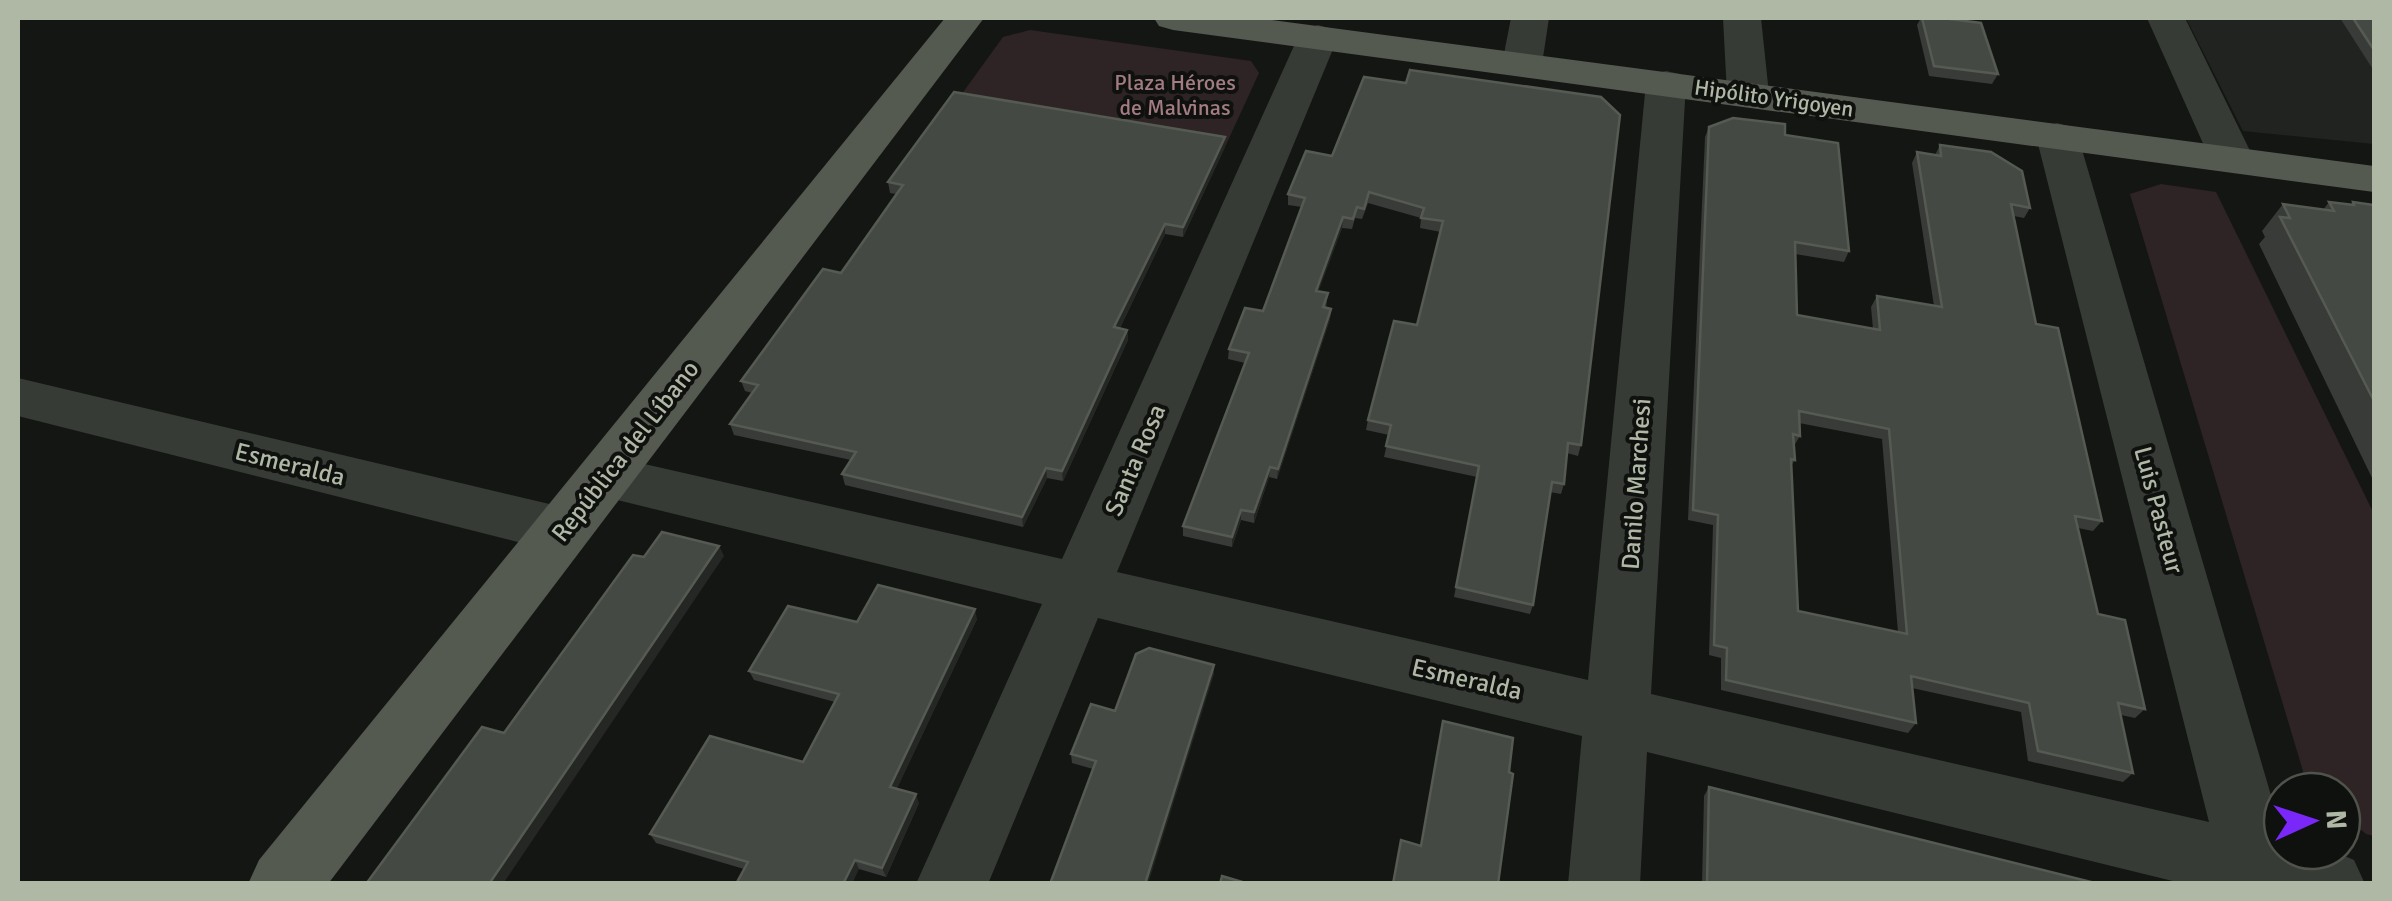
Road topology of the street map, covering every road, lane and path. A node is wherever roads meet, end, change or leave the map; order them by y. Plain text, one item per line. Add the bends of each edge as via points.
1 (965, 18) edge
2 (1173, 18) edge
3 (1530, 18) edge
4 (1742, 18) edge
5 (2166, 18) edge
6 (1318, 37) junction
7 (1522, 64) junction
8 (1666, 84) junction
9 (1748, 94) junction
10 (2056, 136) junction
11 (2232, 159) junction
12 (2374, 178) edge
13 (18, 397) edge
14 (605, 476) junction
15 (562, 530) junction
16 (1080, 588) junction
17 (1620, 714) junction
18 (2258, 874) edge
19 (284, 884) edge
20 (952, 884) edge
21 (1604, 884) edge
22 (2329, 884) edge

1 - 14 main road, República del Líbano
2 - 6 main road, Hipólito Yrigoyen
3 - 7 street
4 - 9 street
5 - 11 street
6 - 7 main road, Hipólito Yrigoyen
6 - 16 street, Santa Rosa
7 - 8 main road, Hipólito Yrigoyen
8 - 9 main road, Hipólito Yrigoyen
8 - 17 street, Danilo Marchesi
9 - 10 main road, Hipólito Yrigoyen
10 - 11 main road, Hipólito Yrigoyen
10 - 18 street, Luis Pasteur
11 - 12 main road, Hipólito Yrigoyen
13 - 15 street, Esmeralda
14 - 15 main road, República del Líbano
14 - 16 street, Esmeralda
15 - 19 main road, República del Líbano
16 - 17 street, Esmeralda
16 - 20 street, Santa Rosa
17 - 18 street, Esmeralda
17 - 21 street, Danilo Marchesi
18 - 22 street, Esmeralda

